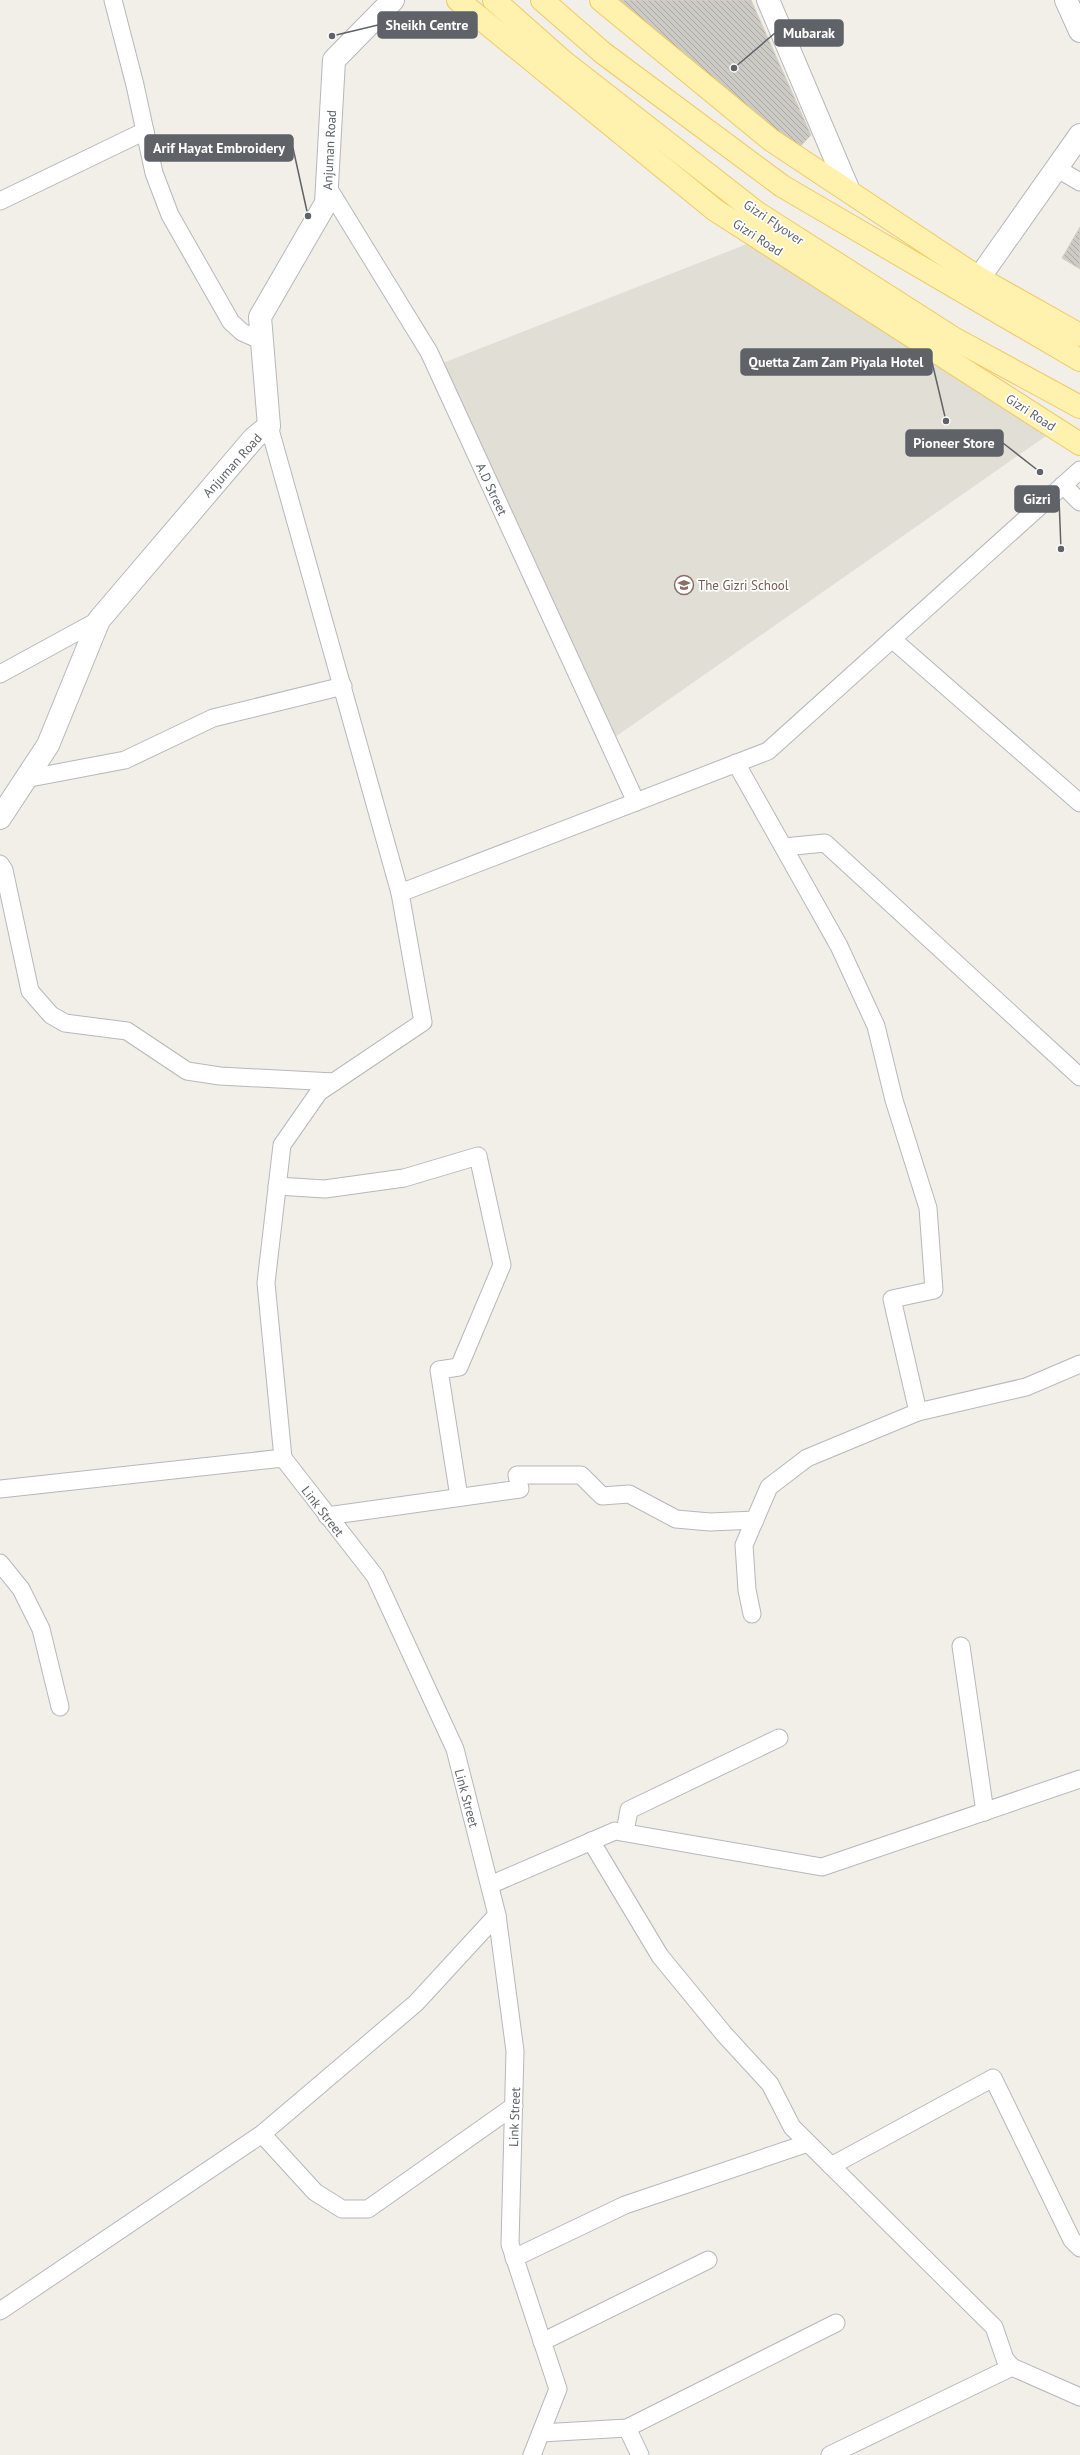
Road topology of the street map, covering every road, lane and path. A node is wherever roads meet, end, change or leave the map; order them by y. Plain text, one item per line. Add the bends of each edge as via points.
1 (113, 0) edge
2 (393, 0) edge
3 (458, 0) edge
4 (494, 0) edge
5 (542, 0) edge
6 (601, 0) edge
7 (768, 0) edge
8 (1066, 0) edge
9 (1080, 30) edge
10 (145, 131) junction
11 (1080, 135) edge
12 (1056, 168) junction
13 (1080, 182) edge
14 (327, 186) junction
15 (849, 191) junction
16 (0, 201) edge
17 (979, 278) junction
18 (1080, 335) edge
19 (262, 341) junction
20 (1080, 360) edge
21 (1080, 407) edge
22 (269, 426) junction
23 (1080, 444) edge
24 (1080, 470) edge
25 (1063, 485) junction
26 (1080, 502) edge
27 (99, 620) junction
28 (892, 639) junction
29 (0, 674) edge
30 (343, 686) junction
31 (736, 763) junction
32 (25, 779) junction
33 (636, 802) junction
34 (1080, 803) edge
35 (0, 818) edge
36 (784, 848) junction
37 (0, 864) edge
38 (400, 893) junction
39 (1080, 1077) edge
40 (334, 1082) junction
41 (277, 1186) junction
42 (1080, 1364) edge
43 (918, 1412) junction
44 (283, 1458) junction
45 (0, 1489) edge
46 (459, 1497) junction
47 (327, 1516) junction
48 (755, 1520) junction
49 (0, 1563) edge
50 (752, 1614) dead end
51 (961, 1646) dead end
52 (60, 1707) dead end
53 (779, 1738) dead end
54 (1080, 1779) edge
55 (985, 1812) junction
56 (626, 1832) junction
57 (591, 1841) junction
58 (490, 1885) junction
59 (497, 1915) junction
60 (514, 2106) junction
61 (262, 2134) junction
62 (808, 2143) junction
63 (831, 2166) junction
64 (1080, 2248) edge
65 (514, 2258) junction
66 (708, 2260) dead end
67 (0, 2311) edge
68 (836, 2323) dead end
69 (542, 2342) junction
70 (1012, 2367) junction
71 (1080, 2397) edge
72 (627, 2428) junction
73 (541, 2433) junction
74 (532, 2455) edge
75 (640, 2455) edge
76 (830, 2455) edge

1 - 10 lane
2 - 14 street, Anjuman Road via 334,60
3 - 23 main road, Gizri Road via 715,210
4 - 21 main road, Gizri Flyover via 564,62 756,212 955,338
5 - 20 main road via 603,53 782,186
6 - 15 main road via 771,140
7 - 15 street
8 - 9 street
10 - 16 lane
10 - 19 lane via 154,173 170,215 231,322 242,332
11 - 12 street
12 - 13 lane
12 - 17 street
14 - 19 street, Anjuman Road via 326,203 260,317
14 - 33 lane, A.D Street via 429,352
15 - 17 main road
17 - 18 main road
19 - 22 street, Anjuman Road
22 - 27 street, Anjuman Road via 254,438
22 - 30 lane
24 - 25 lane
25 - 26 lane
25 - 28 lane
27 - 29 lane
27 - 32 street, Anjuman Road via 48,745
28 - 31 lane via 768,750
28 - 34 lane
30 - 32 lane via 213,718 125,760
30 - 38 lane
31 - 33 lane
31 - 36 lane
32 - 35 street, Anjuman Road
33 - 38 lane
36 - 39 lane via 825,843
36 - 43 lane via 839,946 876,1026 894,1100 928,1208 934,1290 892,1299
37 - 40 lane via 4,870 30,991 52,1015 65,1023 128,1031 187,1071 220,1076
38 - 40 lane via 423,1022
40 - 41 lane via 319,1092 282,1145
41 - 44 lane via 266,1283
41 - 46 lane via 325,1189 404,1178 478,1156 502,1264 459,1367 439,1370
42 - 43 lane via 1026,1387
43 - 48 lane via 807,1458 769,1487
44 - 45 lane
44 - 47 lane, Link Street
46 - 47 lane
46 - 48 lane via 520,1489 517,1475 581,1475 602,1496 629,1494 676,1518 710,1522
47 - 58 lane, Link Street via 374,1576 455,1749
48 - 50 lane via 744,1545 747,1590
49 - 52 lane via 21,1589 41,1629
51 - 55 lane
53 - 56 lane via 629,1810
54 - 55 lane
55 - 56 lane via 822,1867
56 - 57 lane via 615,1831
57 - 58 lane
57 - 62 lane via 660,1956 724,2034 770,2084 792,2127
58 - 59 lane, Link Street
59 - 60 lane, Link Street via 515,2051
59 - 61 lane via 416,2003
60 - 61 lane via 368,2209 342,2209 315,2192
60 - 65 lane, Link Street via 510,2244
61 - 67 lane
62 - 63 lane
62 - 65 lane via 625,2205
63 - 64 lane via 993,2078 1072,2240
63 - 70 lane via 994,2327 1005,2359
65 - 69 lane, Link Street
66 - 69 lane
68 - 72 lane
69 - 73 lane, Link Street via 558,2389
70 - 71 lane
70 - 76 lane
72 - 73 lane
72 - 75 lane
73 - 74 lane, Link Street

